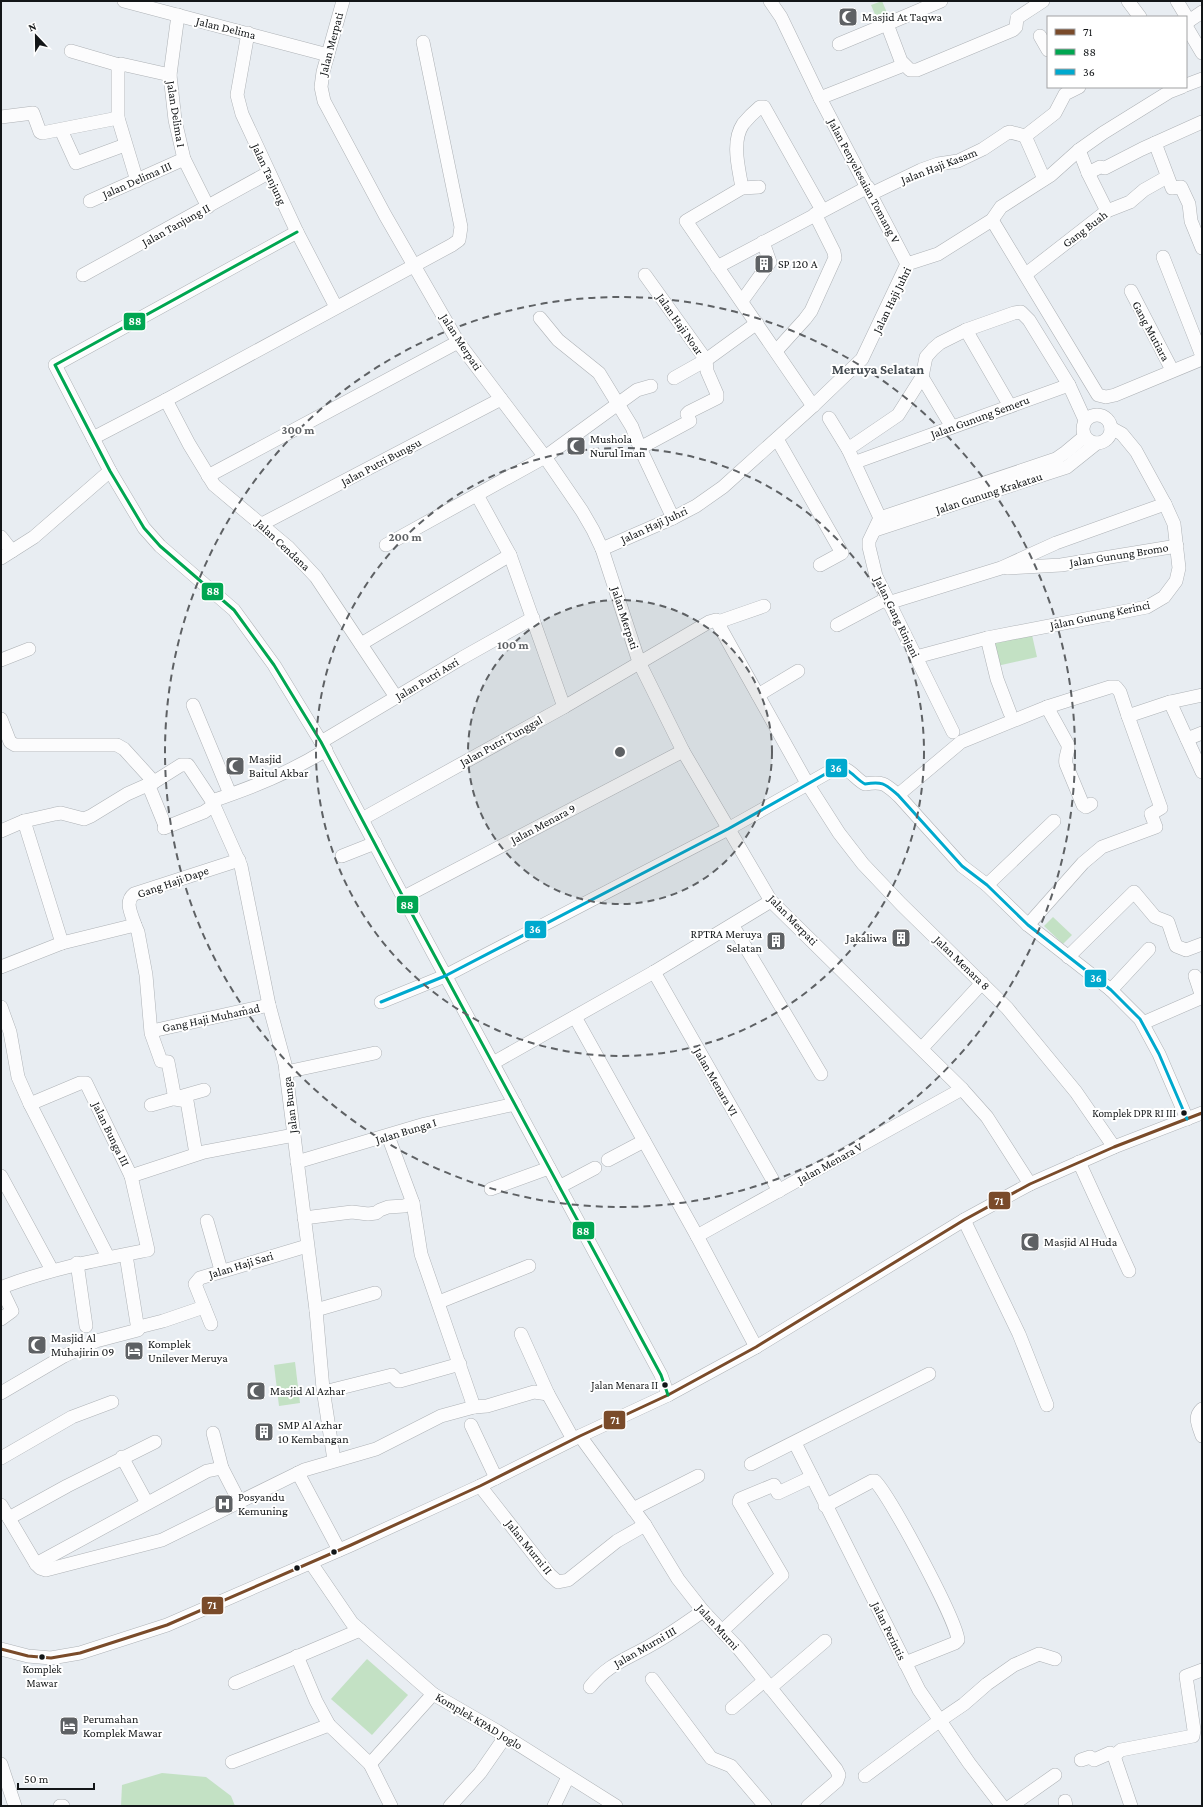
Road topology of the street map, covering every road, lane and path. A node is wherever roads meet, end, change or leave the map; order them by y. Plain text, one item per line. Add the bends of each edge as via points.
1 (124, 1) edge
2 (343, 1) edge
3 (770, 1) edge
4 (941, 1) edge
5 (1043, 1) edge
6 (1128, 1) edge
7 (1177, 1) edge
8 (1202, 12) edge
9 (178, 15) junction
10 (1139, 16) edge
11 (1184, 16) edge
12 (1187, 23) edge
13 (887, 24) junction
14 (248, 33) junction
15 (1040, 36) dead end
16 (423, 42) dead end
17 (839, 44) dead end
18 (1047, 48) edge
19 (71, 51) dead end
20 (1202, 53) edge
21 (328, 55) junction
22 (119, 65) junction
23 (904, 65) junction
24 (170, 75) junction
25 (1202, 79) edge
26 (1187, 85) edge
27 (1077, 88) edge
28 (1179, 88) edge
29 (820, 98) junction
30 (1, 117) edge
31 (118, 118) junction
32 (1202, 122) edge
33 (61, 130) junction
34 (1024, 136) junction
35 (1155, 143) junction
36 (125, 145) junction
37 (1079, 150) junction
38 (184, 159) junction
39 (268, 173) junction
40 (1088, 173) junction
41 (1167, 177) junction
42 (1044, 179) junction
43 (138, 181) junction
44 (759, 187) dead end
45 (742, 188) junction
46 (870, 191) junction
47 (90, 201) dead end
48 (208, 207) junction
49 (1107, 211) junction
50 (819, 212) junction
51 (992, 220) junction
52 (297, 232) junction
53 (763, 242) junction
54 (1202, 248) edge
55 (1163, 257) dead end
56 (907, 264) junction
57 (414, 265) junction
58 (717, 267) junction
59 (1026, 274) junction
60 (83, 275) dead end
61 (645, 275) dead end
62 (1131, 291) dead end
63 (742, 301) junction
64 (336, 307) junction
65 (540, 318) dead end
66 (757, 323) junction
67 (966, 330) junction
68 (458, 342) junction
69 (776, 351) junction
70 (1202, 358) edge
71 (706, 360) junction
72 (1172, 370) junction
73 (922, 377) junction
74 (674, 378) dead end
75 (1069, 385) junction
76 (651, 386) dead end
77 (1109, 397) junction
78 (501, 399) junction
79 (166, 400) junction
80 (618, 404) junction
81 (813, 406) junction
82 (1010, 406) junction
83 (829, 418) dead end
84 (1085, 420) junction
85 (1108, 422) junction
86 (952, 427) junction
87 (1084, 437) junction
88 (93, 438) junction
89 (777, 439) junction
90 (1097, 443) junction
91 (640, 448) junction
92 (848, 449) junction
93 (545, 457) junction
94 (856, 462) junction
95 (110, 471) junction
96 (208, 476) junction
97 (992, 487) junction
98 (477, 495) junction
99 (1165, 504) junction
100 (673, 518) junction
101 (880, 518) junction
102 (262, 524) junction
103 (874, 530) junction
104 (1, 537) edge
105 (1056, 542) junction
106 (386, 545) dead end
107 (1177, 546) junction
108 (602, 549) junction
109 (6, 554) edge
110 (510, 555) junction
111 (820, 565) dead end
112 (1062, 565) junction
113 (1001, 568) junction
114 (887, 601) junction
115 (764, 606) dead end
116 (533, 618) junction
117 (718, 622) junction
118 (837, 625) dead end
119 (987, 638) junction
120 (360, 644) junction
121 (29, 649) dead end
122 (916, 657) junction
123 (1, 660) edge
124 (639, 662) junction
125 (798, 671) dead end
126 (758, 695) junction
127 (1202, 695) edge
128 (396, 697) junction
129 (1170, 702) junction
130 (193, 705) dead end
131 (564, 707) junction
132 (1047, 707) junction
133 (1010, 713) dead end
134 (1128, 716) junction
135 (1, 719) edge
136 (953, 732) dead end
137 (1202, 733) edge
138 (1187, 739) junction
139 (324, 746) junction
140 (683, 751) junction
141 (1202, 772) edge
142 (151, 783) junction
143 (807, 783) junction
144 (230, 794) junction
145 (898, 795) junction
146 (213, 803) junction
147 (1091, 804) dead end
148 (362, 819) junction
149 (24, 821) junction
150 (1054, 821) dead end
151 (728, 829) junction
152 (1, 831) edge
153 (375, 843) junction
154 (342, 856) dead end
155 (238, 860) junction
156 (987, 885) junction
157 (404, 897) junction
158 (771, 901) junction
159 (135, 925) junction
160 (1028, 925) junction
161 (733, 926) junction
162 (62, 943) junction
163 (1202, 944) edge
164 (1149, 949) dead end
165 (1068, 957) junction
166 (1, 967) edge
167 (654, 972) junction
168 (445, 976) junction
169 (1195, 976) dead end
170 (982, 983) junction
171 (1111, 990) junction
172 (381, 1002) dead end
173 (269, 1005) junction
174 (1, 1007) edge
175 (575, 1017) junction
176 (1143, 1023) junction
177 (152, 1031) junction
178 (5, 1033) edge
179 (922, 1048) junction
180 (375, 1053) dead end
181 (493, 1063) junction
182 (286, 1072) junction
183 (821, 1074) dead end
184 (962, 1089) junction
185 (204, 1090) dead end
186 (175, 1099) junction
187 (30, 1104) junction
188 (515, 1104) junction
189 (151, 1105) dead end
190 (1202, 1113) edge
191 (1187, 1119) junction
192 (294, 1135) junction
193 (388, 1136) junction
194 (644, 1141) junction
195 (1114, 1147) junction
196 (196, 1154) junction
197 (608, 1160) dead end
198 (297, 1162) junction
199 (1079, 1162) junction
200 (549, 1168) junction
201 (595, 1168) dead end
202 (1, 1176) edge
203 (131, 1176) junction
204 (1030, 1184) junction
205 (559, 1187) junction
206 (491, 1190) dead end
207 (778, 1191) junction
208 (413, 1203) junction
209 (304, 1218) junction
210 (964, 1220) junction
211 (206, 1221) dead end
212 (697, 1236) junction
213 (307, 1246) junction
214 (126, 1255) junction
215 (108, 1256) junction
216 (77, 1263) junction
217 (529, 1266) dead end
218 (52, 1270) junction
219 (221, 1270) junction
220 (1129, 1271) dead end
221 (1, 1288) edge
222 (375, 1293) dead end
223 (439, 1302) junction
224 (204, 1307) junction
225 (316, 1310) junction
226 (1, 1319) edge
227 (211, 1324) dead end
228 (86, 1326) dead end
229 (139, 1327) junction
230 (521, 1334) dead end
231 (756, 1347) junction
232 (460, 1364) junction
233 (928, 1374) dead end
234 (324, 1392) junction
235 (1, 1393) edge
236 (548, 1394) junction
237 (668, 1394) junction
238 (112, 1402) dead end
239 (1047, 1405) dead end
240 (474, 1407) junction
241 (1202, 1409) edge
242 (470, 1425) dead end
243 (213, 1433) dead end
244 (1202, 1436) edge
245 (576, 1437) junction
246 (155, 1442) dead end
247 (795, 1443) junction
248 (1, 1458) edge
249 (122, 1458) junction
250 (334, 1460) junction
251 (750, 1464) dead end
252 (222, 1468) junction
253 (298, 1473) junction
254 (698, 1476) dead end
255 (812, 1477) junction
256 (496, 1478) junction
257 (480, 1486) junction
258 (146, 1503) junction
259 (240, 1503) junction
260 (1, 1505) edge
261 (826, 1506) junction
262 (633, 1509) junction
263 (8, 1518) junction
264 (645, 1526) junction
265 (339, 1550) junction
266 (311, 1563) junction
267 (36, 1564) junction
268 (703, 1611) junction
269 (360, 1630) junction
270 (722, 1631) junction
271 (825, 1641) dead end
272 (1, 1648) edge
273 (297, 1656) junction
274 (1055, 1659) dead end
275 (905, 1663) junction
276 (1202, 1670) edge
277 (652, 1679) dead end
278 (235, 1683) dead end
279 (767, 1684) junction
280 (590, 1687) dead end
281 (433, 1694) junction
282 (732, 1708) dead end
283 (939, 1721) junction
284 (329, 1725) junction
285 (505, 1737) junction
286 (1114, 1756) junction
287 (1080, 1760) dead end
288 (232, 1762) dead end
289 (1, 1764) edge
290 (370, 1764) junction
291 (1055, 1775) dead end
292 (865, 1776) dead end
293 (568, 1777) junction
294 (15, 1806) edge
295 (391, 1806) edge
296 (450, 1806) edge
297 (554, 1806) edge
298 (616, 1806) edge
299 (765, 1806) edge
300 (808, 1806) edge
301 (1002, 1806) edge
302 (1011, 1806) edge
303 (1131, 1806) edge

1 - 9 street, Jalan Delima
2 - 21 street, Jalan Merpati
3 - 29 street, Jalan Penyelesaian Tomang V
4 - 13 street
5 - 23 street via 1017,18 1013,30 917,70 910,70
6 - 10 street
7 - 11 street
8 - 12 street
9 - 14 street, Jalan Delima
9 - 24 street, Jalan Delima I
12 - 20 street
13 - 17 street
13 - 23 street
14 - 21 street, Jalan Delima
14 - 39 street, Jalan Tanjung via 237,95 238,103
15 - 18 street
16 - 57 street via 461,232 456,243
19 - 22 street
21 - 57 street, Jalan Merpati via 320,87 324,101
22 - 24 street
22 - 31 street
23 - 29 street
24 - 38 street, Jalan Delima I via 175,120
25 - 26 street
27 - 34 street via 1065,94 1055,113
28 - 37 street, Jalan Haji Juhri via 1169,92
29 - 46 street, Jalan Penyelesaian Tomang V
30 - 33 street via 33,113 40,132
31 - 33 street
31 - 36 street
32 - 35 street
33 - 36 street via 76,163
34 - 42 street
34 - 46 street, Jalan Haji Kasam via 1007,133 958,161 938,164
35 - 40 street via 1105,168 1100,167
35 - 41 street
36 - 43 street
37 - 40 street
37 - 42 street, Jalan Haji Juhri
38 - 43 street, Jalan Delima III
38 - 48 street, Jalan Delima I
39 - 48 street, Jalan Tanjung II
39 - 52 street, Jalan Tanjung
40 - 49 street
41 - 49 street, Gang Buah via 1144,190 1130,202
41 - 54 street via 1173,189 1182,189
42 - 51 street, Jalan Haji Juhri via 1001,207
43 - 47 street, Jalan Delima III
44 - 45 street
45 - 50 street via 737,157 738,134 748,118 760,107 764,107
45 - 58 street via 686,221
46 - 50 street, Jalan Haji Kasam
46 - 56 street, Jalan Penyelesaian Tomang V
48 - 60 street, Jalan Tanjung II
49 - 59 street, Gang Buah
50 - 53 street, Jalan Haji Kasam
50 - 69 street via 835,258 811,311
51 - 56 street, Jalan Haji Juhri via 938,254
51 - 59 street
52 - 64 street, Jalan Tanjung
52 - 88 street via 55,365
53 - 58 street, Jalan Haji Kasam
53 - 63 street via 770,262
55 - 70 street
56 - 81 street, Jalan Haji Juhri via 862,359
57 - 64 street
57 - 68 street, Jalan Merpati
58 - 63 street
59 - 77 street via 1096,392
61 - 71 street, Jalan Haji Noar
62 - 72 street, Gang Mutiara
63 - 66 street
64 - 79 street
65 - 80 street via 558,340 599,373
66 - 69 street
66 - 71 street, Jalan Haji Noar
67 - 73 street via 933,349 926,357
67 - 75 street via 1020,312 1029,320
67 - 82 street
68 - 78 street, Jalan Merpati
68 - 96 street
69 - 81 street
70 - 72 street
71 - 74 street
71 - 91 street via 707,371 718,394 717,398 689,412 687,414 690,421
72 - 77 street
73 - 86 street
73 - 92 street via 896,417
75 - 82 street, Jalan Gunung Semeru
75 - 84 street
76 - 80 street via 637,390
77 - 85 street
78 - 93 street, Jalan Merpati
78 - 102 street, Jalan Putri Bungsu
79 - 88 street
79 - 96 street, Jalan Cendana
80 - 91 street via 632,427
80 - 93 street
81 - 89 street, Jalan Haji Juhri
82 - 86 street, Jalan Gunung Semeru
83 - 92 street
84 - 85 street via 1092,415
84 - 87 street via 1082,428
85 - 90 street via 1107,438
85 - 99 street, Jalan Gunung Kerinci via 1130,441
86 - 94 street, Jalan Gunung Semeru
87 - 90 street via 1092,443
87 - 97 street, Jalan Gunung Krakatau via 1056,459
88 - 95 street
89 - 100 street, Jalan Haji Juhri via 724,487
89 - 111 street via 842,553
90 - 97 street, Jalan Gunung Krakatau via 1067,467
91 - 100 street
92 - 94 street
93 - 98 street
93 - 108 street, Jalan Merpati via 582,511
94 - 101 street
95 - 109 street via 34,538
95 - 139 street via 144,528 160,546 234,610 274,665
96 - 102 street, Jalan Cendana via 222,492
97 - 101 street, Jalan Gunung Krakatau
97 - 103 street, Jalan Gunung Krakatau
98 - 106 street
98 - 110 street
99 - 105 street, Jalan Gunung Bromo
99 - 107 street, Jalan Gunung Kerinci via 1174,524
100 - 108 street, Jalan Haji Juhri
101 - 103 street, Jalan Gang Rinjani
102 - 120 street, Jalan Cendana via 316,576
103 - 114 street, Jalan Gang Rinjani via 869,547 876,576
104 - 109 street
105 - 112 street, Jalan Gunung Bromo
105 - 113 street, Jalan Gunung Bromo
107 - 112 street, Jalan Gunung Bromo
107 - 119 street, Jalan Gunung Kerinci via 1179,568 1176,581 1164,597 1147,607
108 - 124 street, Jalan Merpati
110 - 116 street
110 - 120 street
112 - 113 street, Jalan Gunung Bromo
113 - 114 street, Jalan Gunung Bromo
114 - 118 street, Jalan Gunung Bromo
114 - 122 street, Jalan Gang Rinjani
115 - 117 street, Jalan Putri Tunggal
116 - 128 street, Jalan Putri Asri
116 - 131 street
117 - 124 street, Jalan Putri Tunggal via 709,622
117 - 126 street, Jalan Menara 8
119 - 122 street, Jalan Gunung Kerinci
119 - 133 street
120 - 128 street, Jalan Cendana
121 - 123 street
122 - 136 street, Jalan Gang Rinjani
124 - 131 street, Jalan Putri Tunggal
124 - 140 street, Jalan Merpati
125 - 126 street
126 - 143 street, Jalan Menara 8
127 - 129 street
128 - 139 street, Jalan Putri Asri
129 - 134 street
129 - 138 street
130 - 144 street
131 - 148 street, Jalan Putri Tunggal
132 - 134 street via 1113,687 1119,689
132 - 145 street via 960,742
132 - 147 street via 1068,744 1066,764 1083,805
134 - 160 street via 1161,808 1151,814 1156,827 1102,847 1083,863
135 - 142 street via 10,742 15,745 117,745 124,749
137 - 138 street
138 - 141 street
139 - 144 street, Jalan Putri Asri via 299,767
139 - 148 street
140 - 151 street, Jalan Merpati
140 - 157 street, Jalan Menara 9
142 - 146 street, Jalan Bunga via 182,765 188,766
142 - 146 street, Jalan Putri Asri via 164,826 204,812
142 - 149 street via 84,819 61,813
143 - 145 street via 841,767 866,784 879,782
143 - 151 street
143 - 170 street, Jalan Menara 8 via 839,833 864,864
144 - 146 street, Jalan Putri Asri
145 - 156 street via 946,850
146 - 155 street, Jalan Bunga
148 - 153 street
149 - 152 street
149 - 162 street
150 - 156 street
151 - 158 street, Jalan Merpati
151 - 168 street
153 - 154 street
153 - 157 street
155 - 159 street, Gang Haji Dape via 134,894 128,903
155 - 173 street, Jalan Bunga
156 - 160 street
157 - 168 street
158 - 161 street
158 - 179 street, Jalan Merpati
159 - 162 street
159 - 177 street via 145,966
160 - 165 street
161 - 167 street
161 - 183 street
162 - 166 street
163 - 165 street via 1186,950 1176,946 1168,922 1155,917 1134,892
164 - 171 street
165 - 171 street
167 - 175 street
167 - 207 street, Jalan Menara VI
168 - 172 street
168 - 181 street
169 - 176 street via 1201,994 1198,1000
170 - 179 street
170 - 195 street, Jalan Menara 8 via 1007,1008 1076,1092
171 - 176 street
173 - 177 street, Gang Haji Muhamad
173 - 182 street, Jalan Bunga
174 - 178 street
175 - 181 street
175 - 194 street
176 - 191 street
177 - 186 street via 161,1061 168,1062
178 - 187 street via 18,1077
179 - 184 street, Jalan Merpati
180 - 182 street
181 - 188 street
182 - 192 street, Jalan Bunga
184 - 204 street, Jalan Merpati via 987,1117
184 - 207 street, Jalan Menara V
185 - 186 street
186 - 189 street
186 - 196 street via 186,1101
187 - 203 street, Jalan Bunga III via 80,1083 86,1083
187 - 215 street
188 - 193 street, Jalan Bunga I via 457,1116
188 - 200 street
190 - 191 street
191 - 195 street
192 - 196 street, Jalan Bunga III
192 - 198 street, Jalan Bunga
193 - 198 street, Jalan Bunga I
193 - 208 street
194 - 197 street
194 - 212 street
195 - 199 street
196 - 203 street, Jalan Bunga III
198 - 209 street, Jalan Bunga
199 - 204 street
199 - 220 street
200 - 205 street
200 - 206 street
201 - 205 street
202 - 218 street
203 - 214 street via 148,1250
204 - 210 street
205 - 237 street
207 - 212 street, Jalan Menara V
208 - 209 street via 388,1207 376,1213 352,1212
208 - 223 street via 421,1254
209 - 213 street, Jalan Bunga
210 - 231 street
210 - 239 street via 1019,1334
211 - 219 street
212 - 231 street
213 - 219 street, Jalan Haji Sari
213 - 225 street, Jalan Bunga
214 - 215 street
214 - 229 street
215 - 216 street
216 - 218 street
216 - 228 street
217 - 223 street
218 - 221 street
219 - 224 street, Jalan Haji Sari via 200,1278 195,1284
221 - 226 street via 12,1311
222 - 225 street
223 - 232 street
224 - 227 street, Jalan Haji Sari
224 - 229 street
225 - 234 street, Jalan Bunga
229 - 235 street via 136,1332 96,1341 64,1356
230 - 236 street
231 - 237 street
232 - 234 street via 400,1381 392,1375
232 - 240 street
233 - 247 street
234 - 250 street, Jalan Bunga
236 - 240 street via 534,1392 487,1406
236 - 245 street
237 - 245 street
238 - 248 street via 72,1418
240 - 250 street via 441,1416 376,1449 350,1458
241 - 244 street via 1197,1414
242 - 256 street
243 - 252 street
245 - 256 street
245 - 262 street, Jalan Murni
246 - 249 street
247 - 251 street
247 - 255 street, Jalan Perintis
249 - 258 street
249 - 263 street
250 - 253 street
252 - 258 street via 207,1471
252 - 259 street
253 - 259 street
253 - 265 street
254 - 262 street
255 - 261 street, Jalan Perintis
255 - 270 street via 778,1493 774,1485 739,1500 781,1572 780,1576
256 - 257 street
257 - 264 street, Jalan Murni II via 558,1582 568,1580 617,1541
257 - 265 street
258 - 267 street
259 - 267 street via 162,1540 46,1570
260 - 263 street
261 - 275 street, Jalan Perintis
261 - 275 street via 876,1481 942,1600 958,1640
262 - 264 street, Jalan Murni
263 - 267 street
264 - 268 street, Jalan Murni via 678,1579
265 - 266 street
266 - 269 street, Komplek KPAD Joglo via 343,1611
266 - 272 street via 167,1625 65,1657 28,1656
268 - 270 street, Jalan Murni
268 - 280 street, Jalan Murni III via 672,1633 619,1661 600,1675
269 - 273 street
269 - 281 street, Komplek KPAD Joglo
270 - 279 street, Jalan Murni
271 - 279 street
273 - 278 street
273 - 284 street
274 - 283 street via 1039,1654 1014,1665
275 - 283 street, Jalan Perintis
276 - 286 street via 1186,1676 1193,1736 1121,1750
277 - 299 street via 711,1758 731,1766
279 - 282 street
279 - 300 street, Jalan Murni via 838,1772 837,1781
281 - 285 street, Komplek KPAD Joglo
281 - 290 street
283 - 292 street
283 - 301 street, Jalan Perintis
284 - 288 street
284 - 290 street
285 - 293 street, Komplek KPAD Joglo
285 - 296 street via 480,1773
286 - 287 street via 1110,1753 1094,1760 1090,1757
286 - 303 street
289 - 294 street
290 - 295 street
291 - 302 street
293 - 297 street
293 - 298 street, Komplek KPAD Joglo

